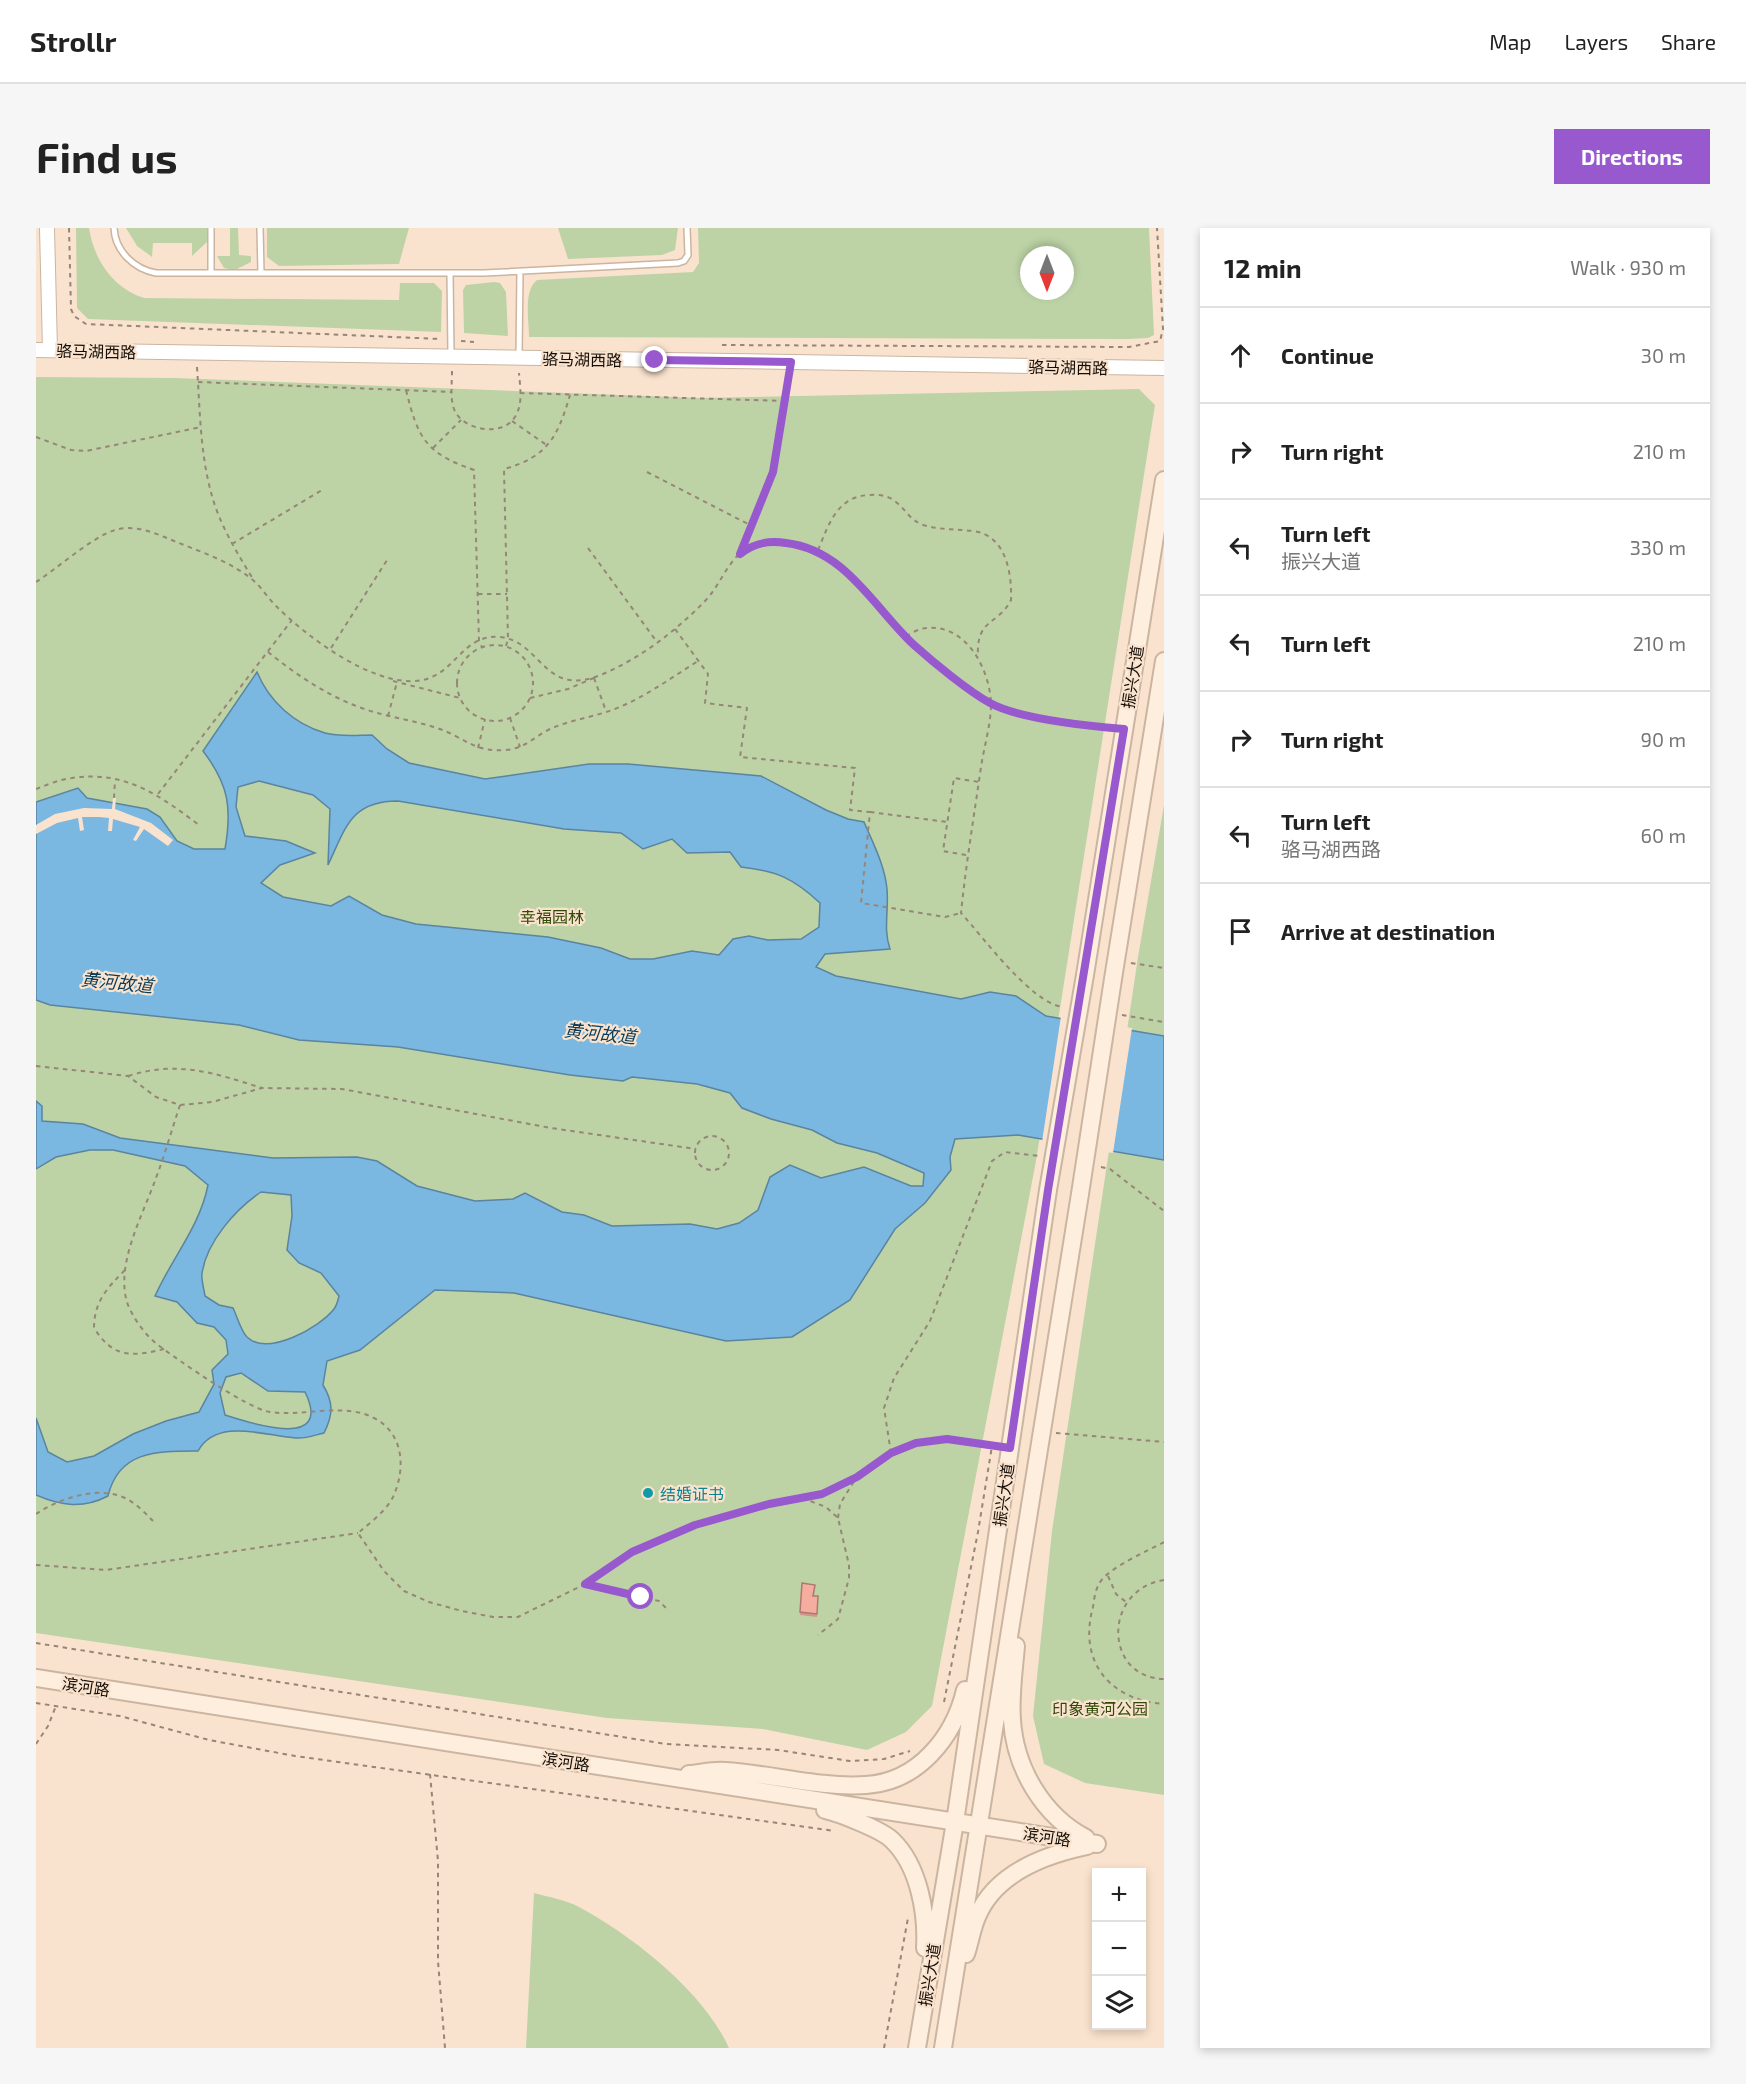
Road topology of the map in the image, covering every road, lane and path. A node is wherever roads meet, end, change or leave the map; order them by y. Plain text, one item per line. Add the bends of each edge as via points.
1 (47, 228) edge
2 (69, 228) edge
3 (114, 228) edge
4 (211, 228) edge
5 (260, 228) edge
6 (687, 228) edge
7 (1157, 228) edge
8 (520, 271) junction
9 (211, 273) junction
10 (261, 273) junction
11 (450, 273) junction
12 (451, 340) junction
13 (474, 342) dead end
14 (723, 345) dead end
15 (43, 350) edge
16 (196, 352) junction
17 (451, 357) junction
18 (519, 358) junction
19 (791, 362) junction
20 (1164, 368) edge
21 (198, 382) junction
22 (406, 390) junction
23 (452, 392) junction
24 (520, 393) junction
25 (570, 395) junction
26 (785, 401) junction
27 (461, 420) junction
28 (512, 421) junction
29 (201, 427) junction
30 (36, 437) edge
31 (548, 446) junction
32 (432, 448) junction
33 (646, 472) dead end
34 (1164, 480) edge
35 (322, 490) dead end
36 (752, 526) junction
37 (232, 544) junction
38 (588, 548) dead end
39 (818, 550) junction
40 (740, 554) junction
41 (389, 557) dead end
42 (254, 581) junction
43 (36, 582) edge
44 (478, 594) junction
45 (507, 594) junction
46 (292, 620) junction
47 (675, 629) junction
48 (905, 636) junction
49 (508, 639) junction
50 (479, 641) junction
51 (657, 642) junction
52 (506, 646) junction
53 (482, 647) junction
54 (330, 649) junction
55 (268, 652) junction
56 (978, 660) junction
57 (698, 661) junction
58 (1164, 661) edge
59 (375, 674) junction
60 (601, 675) junction
61 (594, 678) junction
62 (397, 682) junction
63 (460, 698) junction
64 (530, 698) junction
65 (991, 704) junction
66 (606, 711) junction
67 (388, 716) junction
68 (509, 718) junction
69 (485, 719) junction
70 (1124, 729) junction
71 (520, 747) junction
72 (478, 748) junction
73 (116, 780) junction
74 (979, 782) junction
75 (36, 789) edge
76 (159, 794) junction
77 (114, 798) dead end
78 (870, 812) junction
79 (947, 822) junction
80 (199, 825) dead end
81 (967, 856) junction
82 (961, 913) junction
83 (1073, 1008) dead end
84 (1117, 1014) dead end
85 (1164, 1022) edge
86 (36, 1066) edge
87 (128, 1076) junction
88 (262, 1088) junction
89 (180, 1105) junction
90 (696, 1149) junction
91 (1042, 1156) dead end
92 (1099, 1167) dead end
93 (1164, 1211) edge
94 (127, 1269) junction
95 (164, 1349) junction
96 (1041, 1432) junction
97 (1164, 1443) edge
98 (992, 1446) junction
99 (1010, 1448) junction
100 (891, 1453) junction
101 (857, 1477) junction
102 (802, 1498) junction
103 (36, 1514) edge
104 (838, 1518) junction
105 (153, 1521) dead end
106 (358, 1533) junction
107 (1164, 1542) edge
108 (1022, 1551) junction
109 (36, 1565) edge
110 (992, 1572) junction
111 (1108, 1576) junction
112 (1164, 1580) edge
113 (585, 1584) junction
114 (1125, 1602) junction
115 (667, 1609) dead end
116 (818, 1635) dead end
117 (36, 1643) edge
118 (36, 1678) edge
119 (1164, 1679) edge
120 (36, 1703) edge
121 (1164, 1704) edge
122 (56, 1706) junction
123 (942, 1712) dead end
124 (36, 1744) edge
125 (915, 1749) dead end
126 (430, 1774) junction
127 (665, 1776) junction
128 (955, 1822) junction
129 (978, 1825) junction
130 (837, 1831) dead end
131 (1097, 1844) junction
132 (909, 1914) dead end
133 (922, 2022) junction
134 (946, 2026) junction
135 (445, 2048) edge
136 (884, 2048) edge
137 (917, 2048) edge
138 (942, 2048) edge

1 - 15 street
2 - 12 path via 71,309 86,324
3 - 9 lane via 114,238 121,250 142,270
4 - 9 lane
5 - 10 lane
6 - 8 lane via 688,255 678,263
7 - 14 path via 1163,329 1160,341 1152,344
8 - 11 lane
8 - 18 lane
9 - 10 lane
10 - 11 lane
11 - 12 lane
12 - 13 path
12 - 17 lane
15 - 16 street, 骆马湖西路
16 - 17 street, 骆马湖西路
16 - 21 path
17 - 18 street, 骆马湖西路
17 - 23 path
18 - 19 street, 骆马湖西路
18 - 24 path
19 - 20 street, 骆马湖西路
19 - 26 path
21 - 22 path
21 - 29 path
22 - 23 path
22 - 32 path via 416,428
23 - 27 path via 453,408
24 - 25 path
24 - 28 path via 520,404
25 - 26 path
25 - 31 path via 560,429
26 - 36 path via 773,472
27 - 28 path via 492,429
27 - 32 path
28 - 31 path
29 - 30 path via 86,451 71,450
29 - 37 path via 213,498
31 - 45 path via 526,463 504,469
32 - 44 path via 474,470
33 - 36 path
34 - 70 main road, 振兴大道
35 - 37 path
36 - 40 path
37 - 42 path
38 - 51 path
39 - 40 path via 799,544 765,542
39 - 48 path via 848,573
39 - 56 path via 831,517 843,504 863,495 889,497 915,522 938,529 974,531 994,541 1009,565 1011,600 981,632
40 - 47 path via 708,598
41 - 54 path
42 - 43 path via 202,552 151,531 131,528 114,530
42 - 46 path
44 - 45 path
44 - 50 path
45 - 49 path
46 - 54 path
46 - 55 path
47 - 51 path
47 - 57 path
48 - 56 path via 925,628 945,628 960,637
48 - 65 path
49 - 50 path
49 - 52 path
49 - 60 path via 561,679
50 - 53 path
50 - 59 path via 459,655 445,672 432,678 415,681
51 - 60 path
52 - 53 path
52 - 64 path via 522,655 529,665 533,677
53 - 63 path via 465,658 459,669 456,682
54 - 59 path
55 - 67 path via 316,686
55 - 76 path
56 - 65 path via 986,676
57 - 66 path via 647,694
57 - 78 path via 708,674 705,703 747,708 740,758 855,768 850,810
58 - 96 main road, 振兴大道, bridge
59 - 62 path
60 - 61 path
61 - 64 path
61 - 66 path
62 - 63 path
62 - 67 path
63 - 69 path via 473,714
64 - 68 path
65 - 70 path via 1035,716
65 - 74 path
66 - 71 path via 550,729
67 - 72 path via 445,732
68 - 69 path
68 - 71 path
69 - 72 path
70 - 99 main road, 振兴大道, bridge
71 - 72 path
73 - 75 path via 71,778
73 - 76 path
73 - 77 path
74 - 79 path via 954,778
74 - 81 path
76 - 80 path
78 - 79 path
78 - 82 path via 861,903 945,917
79 - 81 path via 943,851
81 - 82 path
82 - 83 path via 1022,980 1051,1005
84 - 85 path
86 - 87 path
87 - 88 path via 165,1067 198,1070
87 - 89 path via 156,1097
88 - 89 path via 212,1102
88 - 90 path via 342,1089 551,1128
89 - 94 path
90 - 90 path via 700,1165 710,1170 721,1168 728,1160 726,1144 718,1137 707,1137
91 - 100 path via 1005,1152 992,1161 930,1321 894,1378 884,1408
92 - 93 path via 1110,1169
94 - 95 path via 124,1281 128,1304 141,1327
94 - 95 path via 105,1290 98,1303 94,1328 115,1351 133,1354
95 - 106 path via 247,1404 269,1412 354,1412 375,1418 395,1436 401,1453 392,1499
96 - 97 path
96 - 108 main road, 振兴大道
98 - 99 path
98 - 100 path via 935,1439
98 - 123 path
99 - 110 main road, 振兴大道
100 - 101 path
101 - 102 path via 822,1494
101 - 104 path via 840,1504
102 - 104 path via 826,1507
102 - 113 path via 695,1525 632,1552
103 - 105 path via 65,1499 117,1495
104 - 116 path via 849,1578 838,1619
106 - 109 path via 106,1570
106 - 113 path via 384,1571 404,1591 462,1611 518,1617
107 - 111 path
108 - 129 main road, 振兴大道
108 - 131 main road via 1011,1720 1016,1744 1025,1773 1049,1811 1066,1828
110 - 127 main road via 960,1711 944,1739 924,1762 898,1776 868,1785 723,1770
110 - 128 main road, 振兴大道
111 - 114 path via 1116,1594
111 - 121 path via 1099,1583 1090,1617 1089,1651 1098,1673 1143,1703
112 - 114 path via 1151,1582
113 - 115 path via 659,1601
114 - 119 path via 1117,1633 1121,1649 1143,1673
117 - 125 path via 666,1744 778,1750 850,1761 884,1759
118 - 127 main road, 滨河路
120 - 122 path
122 - 124 path
122 - 126 path via 120,1716 209,1740 295,1756
126 - 130 path
126 - 135 path via 438,1861 438,1961
127 - 128 main road, 滨河路
127 - 133 main road via 839,1813 892,1840 920,1893 926,1932
128 - 129 main road, 滨河路
128 - 133 main road, 振兴大道
129 - 131 main road, 滨河路
129 - 134 main road, 振兴大道
131 - 134 main road via 1034,1862 991,1895 977,1916
132 - 136 path
133 - 137 main road, 振兴大道
134 - 138 main road, 振兴大道

